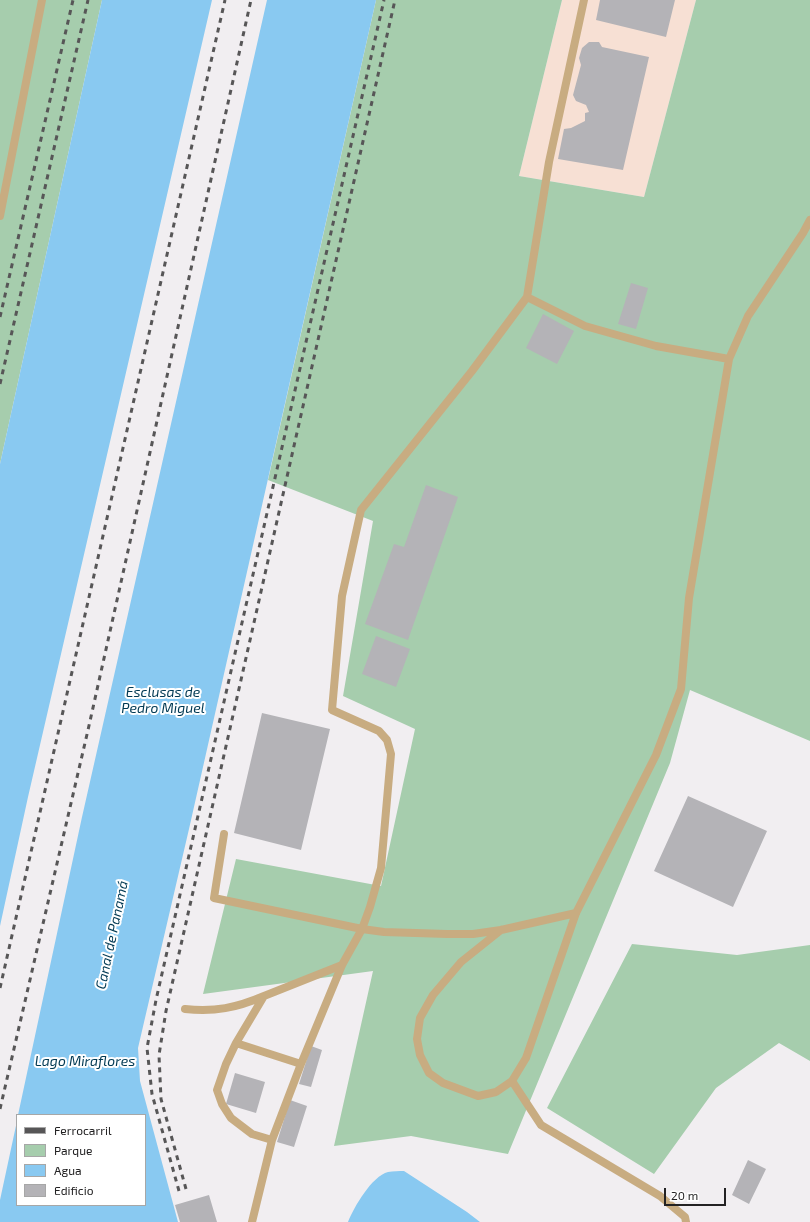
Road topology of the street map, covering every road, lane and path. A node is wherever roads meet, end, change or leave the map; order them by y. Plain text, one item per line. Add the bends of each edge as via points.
1 (42, 0) edge
2 (584, 0) edge
3 (0, 216) edge
4 (810, 220) edge
5 (527, 297) junction
6 (729, 359) junction
7 (224, 834) dead end
8 (576, 913) junction
9 (362, 929) junction
10 (501, 930) junction
11 (342, 966) junction
12 (264, 996) junction
13 (184, 1010) dead end
14 (236, 1043) junction
15 (301, 1064) junction
16 (512, 1081) junction
17 (272, 1140) junction
18 (252, 1222) edge
19 (686, 1222) edge

1 - 3 lane
2 - 5 lane via 549,162
4 - 6 lane via 748,316
5 - 6 lane via 585,326 656,346
5 - 9 lane via 472,372 361,510 342,596 332,710 379,731 388,740 391,754 381,868
6 - 8 lane via 689,598 681,689 656,755
7 - 9 lane via 214,898
8 - 10 lane
8 - 16 lane via 526,1058
9 - 10 lane via 448,934
9 - 11 lane
10 - 16 lane via 461,962 433,995 420,1018 417,1039 420,1055 429,1073 443,1083 478,1096 496,1092
11 - 12 lane
11 - 15 lane
12 - 13 lane via 225,1009
12 - 14 lane
14 - 15 lane
14 - 17 lane via 217,1090 222,1104 231,1118 252,1134
15 - 17 lane
16 - 19 lane via 541,1125 660,1196 685,1217
17 - 18 lane

